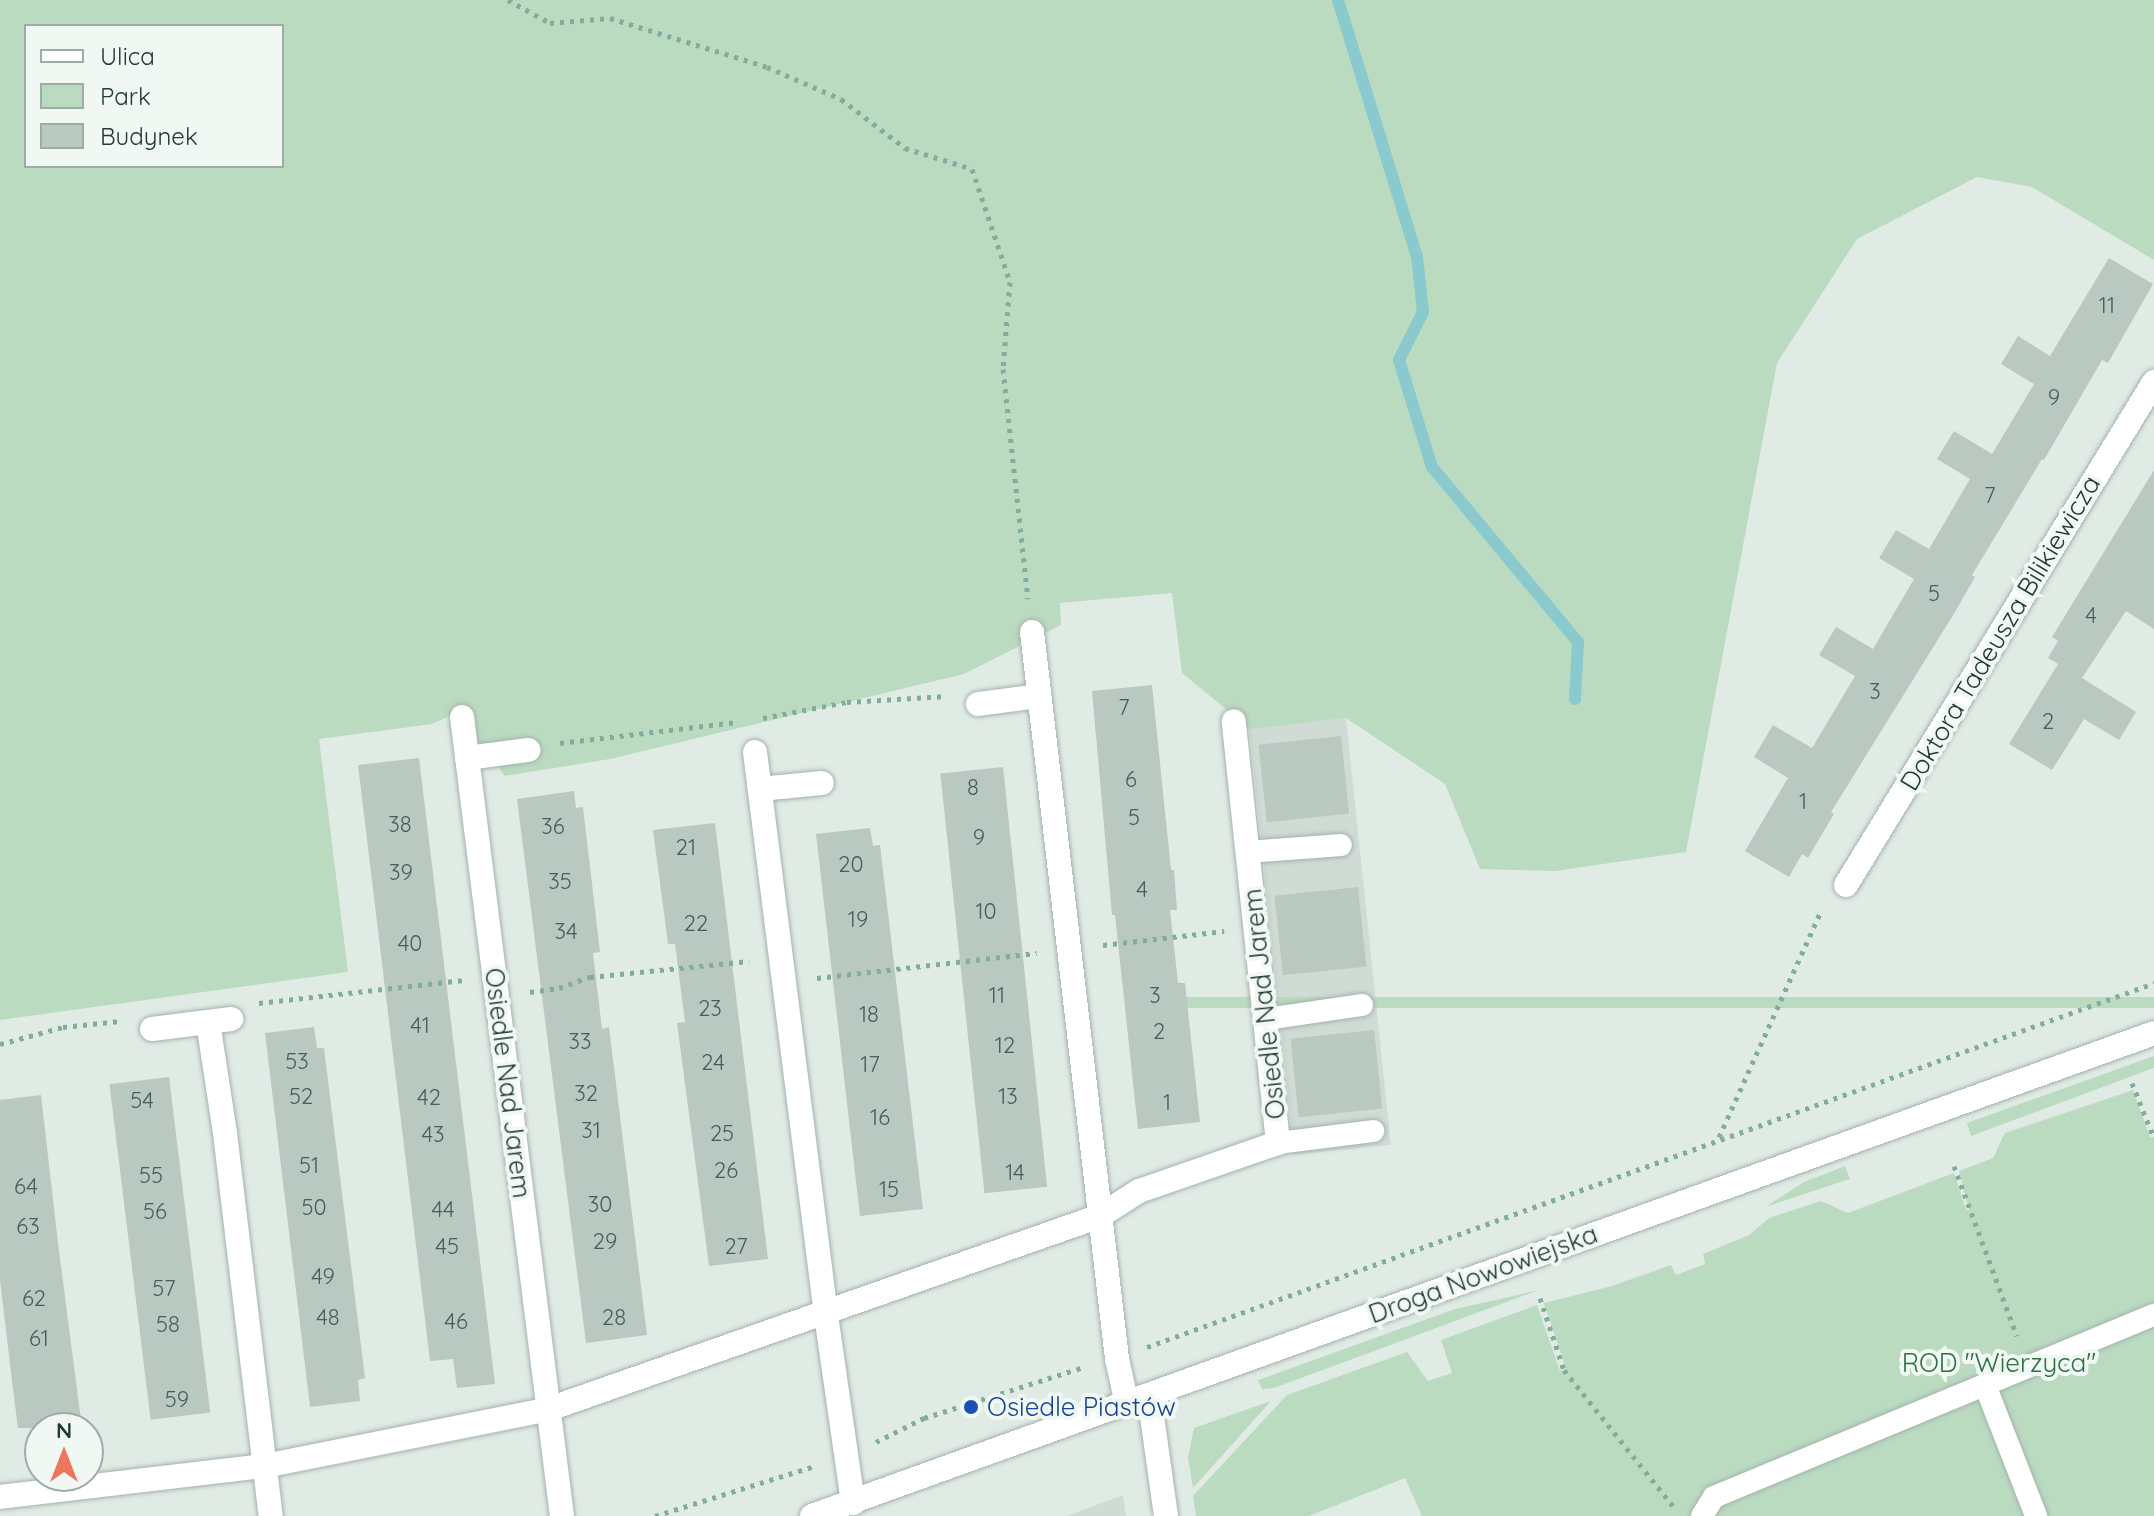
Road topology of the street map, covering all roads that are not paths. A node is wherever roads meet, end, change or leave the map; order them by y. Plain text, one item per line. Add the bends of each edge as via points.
1 (2154, 382) edge
2 (1032, 632) road end
3 (1039, 696) junction
4 (978, 704) dead end
5 (462, 717) dead end
6 (1234, 721) dead end
7 (528, 750) dead end
8 (755, 752) dead end
9 (467, 758) junction
10 (822, 783) dead end
11 (760, 789) junction
12 (1341, 845) dead end
13 (1248, 852) junction
14 (1846, 885) road end
15 (1362, 1005) dead end
16 (1266, 1019) junction
17 (152, 1029) road end
18 (2154, 1033) edge
19 (1373, 1131) dead end
20 (1278, 1143) junction
21 (1100, 1216) junction
22 (826, 1315) junction
23 (2154, 1315) edge
24 (1985, 1385) junction
25 (1138, 1400) junction
26 (549, 1409) junction
27 (265, 1466) junction
28 (0, 1497) edge
29 (853, 1503) junction
30 (271, 1516) edge
31 (562, 1516) edge
32 (812, 1516) edge
33 (1166, 1516) edge
34 (1702, 1516) edge
35 (2036, 1516) edge

1 - 14 street, Doktora Tadeusza Bilikiewicza
2 - 3 street
3 - 4 street
3 - 21 street
5 - 9 street, Osiedle Nad Jarem
6 - 13 street, Osiedle Nad Jarem
7 - 9 street
8 - 11 street
9 - 26 street, Osiedle Nad Jarem
10 - 11 street
11 - 22 street
12 - 13 lane
13 - 16 street, Osiedle Nad Jarem
15 - 16 lane
16 - 20 street, Osiedle Nad Jarem
17 - 27 street via 220,1020 225,1133
18 - 25 street, Droga Nowowiejska
19 - 20 lane
20 - 21 street, Osiedle Nad Jarem via 1139,1191
21 - 22 street, Osiedle Nad Jarem
21 - 25 street via 1117,1359
22 - 26 street, Osiedle Nad Jarem
22 - 29 street
23 - 24 lane
24 - 34 lane via 1714,1497
24 - 35 lane
25 - 29 street, Droga Nowowiejska
25 - 33 street
26 - 27 street, Osiedle Nad Jarem
26 - 31 street, Osiedle Nad Jarem
27 - 28 street, Osiedle Nad Jarem
27 - 30 street
29 - 32 street, Droga Nowowiejska

